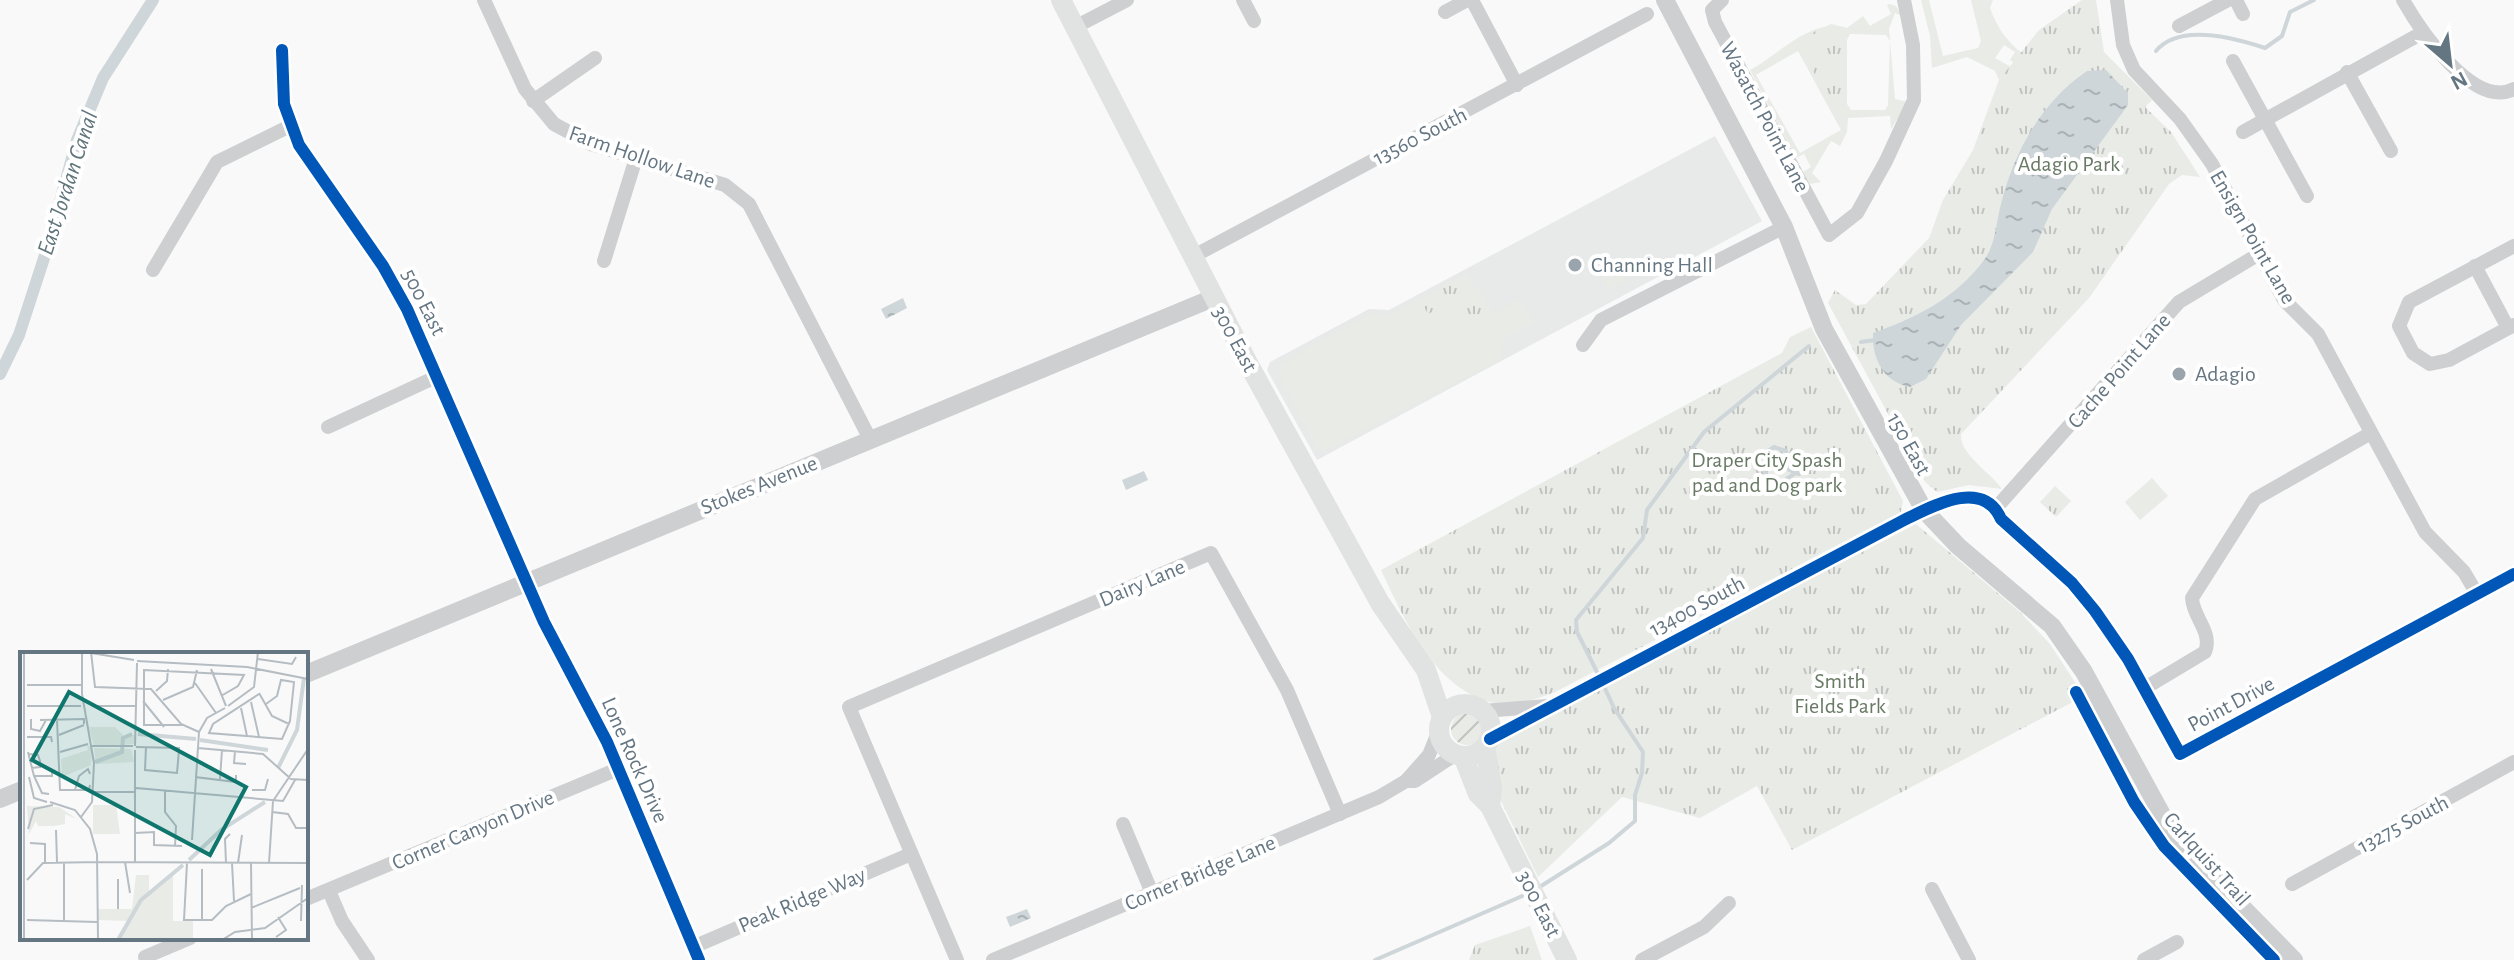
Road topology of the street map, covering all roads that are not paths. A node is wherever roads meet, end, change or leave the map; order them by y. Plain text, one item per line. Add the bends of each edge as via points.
1 (484, 0) edge
2 (1061, 0) edge
3 (1127, 0) edge
4 (1243, 0) edge
5 (1469, 0) edge
6 (1665, 0) edge
7 (1722, 0) edge
8 (1904, 0) edge
9 (2117, 0) edge
10 (2228, 0) edge
11 (2403, 0) edge
12 (1445, 12) dead end
13 (1647, 14) dead end
14 (1254, 21) dead end
15 (2179, 26) dead end
16 (1075, 27) junction
17 (2422, 33) junction
18 (282, 50) dead end
19 (595, 58) dead end
20 (2233, 61) dead end
21 (2347, 72) junction
22 (1517, 85) junction
23 (2514, 89) edge
24 (533, 101) junction
25 (2266, 119) junction
26 (290, 126) junction
27 (2243, 132) dead end
28 (2391, 151) dead end
29 (636, 158) junction
30 (2307, 196) dead end
31 (1784, 227) junction
32 (2514, 246) edge
33 (2259, 254) junction
34 (1192, 257) junction
35 (604, 261) dead end
36 (2475, 266) junction
37 (153, 270) dead end
38 (1213, 298) junction
39 (2511, 327) edge
40 (1583, 345) dead end
41 (438, 376) junction
42 (328, 427) dead end
43 (2371, 433) junction
44 (870, 439) junction
45 (1996, 508) junction
46 (1924, 510) junction
47 (2514, 574) edge
48 (526, 580) junction
49 (2477, 594) junction
50 (1426, 670) junction
51 (308, 673) edge
52 (2145, 688) junction
53 (1547, 706) junction
54 (1475, 707) junction
55 (1441, 724) junction
56 (1487, 743) junction
57 (1460, 755) junction
58 (2514, 762) edge
59 (618, 769) junction
60 (1406, 781) junction
61 (20, 791) edge
62 (0, 799) edge
63 (1490, 806) junction
64 (1340, 814) junction
65 (1123, 824) dead end
66 (911, 854) junction
67 (2292, 884) dead end
68 (1932, 889) dead end
69 (329, 891) junction
70 (1152, 893) junction
71 (308, 898) edge
72 (1729, 903) dead end
73 (185, 940) edge
74 (2177, 942) dead end
75 (696, 953) edge
76 (146, 960) edge
77 (368, 960) edge
78 (957, 960) edge
79 (993, 960) edge
80 (1567, 960) edge
81 (1642, 960) edge
82 (1969, 960) edge
83 (2144, 960) edge
84 (2294, 960) edge

1 - 24 street, Farm Hollow Lane
2 - 16 main road, 300 East
3 - 16 street
4 - 14 street
5 - 12 street
5 - 22 street
6 - 31 street, 150 East
7 - 8 street, Wasatch Point Lane via 1712,10 1715,22 1829,235 1857,213 1912,107 1913,45
9 - 33 street, Ensign Point Lane via 2123,45 2134,70 2180,119 2212,164
10 - 15 street
11 - 17 street
13 - 22 street, 13560 South
16 - 34 main road, 300 East
17 - 21 street
17 - 23 street via 2469,84 2488,92
18 - 26 street, 500 East via 282,91
19 - 24 street
20 - 25 street
21 - 25 street
21 - 28 street
22 - 34 street, 13560 South
24 - 29 street, Farm Hollow Lane via 565,133
25 - 27 street
25 - 30 street
26 - 37 street via 217,162
26 - 41 street, 500 East via 383,266
29 - 35 street
29 - 44 street, Farm Hollow Lane via 725,185 749,204
31 - 40 street via 1601,320
31 - 46 street, 150 East via 1824,329
32 - 36 street
33 - 43 street, Ensign Point Lane via 2284,300 2318,334
33 - 45 street, Cache Point Lane via 2179,302
34 - 38 main road, 300 East
36 - 39 street
36 - 39 street via 2409,302 2399,326 2406,341 2421,361 2430,364 2449,360
38 - 44 street, Stokes Avenue
38 - 50 main road, 300 East via 1380,603
41 - 42 street
41 - 48 street, 500 East
43 - 49 street, Ensign Point Lane via 2425,532 2464,572
43 - 52 street via 2255,499 2192,598 2208,638 2205,652
44 - 48 street, Stokes Avenue
45 - 46 street via 1963,497
45 - 52 street, Point Drive via 2001,519 2072,583
46 - 53 street, 13400 South
46 - 84 street, 150 East via 2052,626 2180,841
47 - 49 street, Point Drive
48 - 51 street, Stokes Avenue
48 - 59 street, Lone Rock Drive
49 - 52 street, Point Drive via 2180,754
50 - 54 main road, 300 East
50 - 55 main road, 300 East
53 - 54 street, 13400 South
53 - 56 street, 13400 South
54 - 55 main road via 1452,707
54 - 56 main road via 1491,724
55 - 57 main road via 1444,745
55 - 60 street, Corner Bridge Lane via 1429,755
56 - 57 main road
56 - 63 main road, 300 East
57 - 60 street, Corner Bridge Lane
57 - 63 main road, 300 East via 1478,794
58 - 67 street, 13275 South
59 - 69 street, Corner Canyon Drive
59 - 75 street, Lone Rock Drive
60 - 64 street, Corner Bridge Lane
61 - 62 street
63 - 80 main road, 300 East
64 - 66 street, Dairy Lane via 1287,690 1211,553 849,707
64 - 70 street, Corner Bridge Lane
65 - 70 street
66 - 75 street, Peak Ridge Way
66 - 78 street
68 - 82 street
69 - 71 street, Corner Canyon Drive
69 - 77 street
70 - 79 street, Corner Bridge Lane
72 - 81 street via 1704,927
73 - 76 street
74 - 83 street

